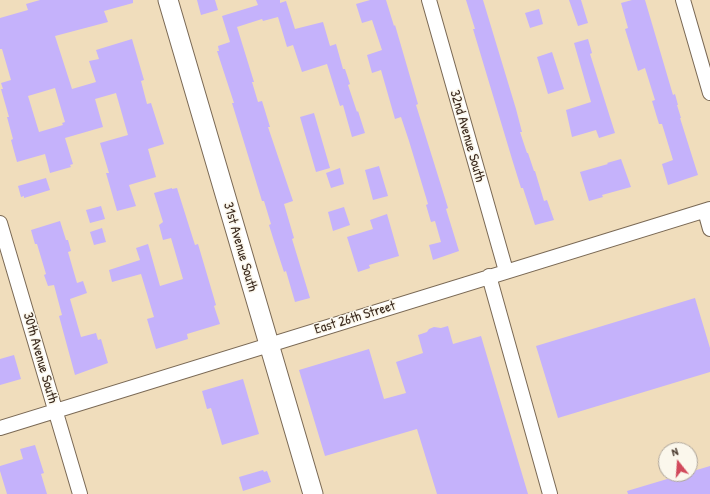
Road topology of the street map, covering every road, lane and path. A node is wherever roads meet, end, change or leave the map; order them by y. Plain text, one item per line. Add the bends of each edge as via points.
1 (168, 0) edge
2 (429, 0) edge
3 (683, 0) edge
4 (710, 93) edge
5 (707, 210) edge
6 (0, 223) edge
7 (710, 229) edge
8 (506, 271) junction
9 (489, 276) junction
10 (269, 344) junction
11 (56, 410) junction
12 (0, 428) edge
13 (80, 494) edge
14 (313, 494) edge
15 (550, 494) edge

1 - 10 street, 31st Avenue South
2 - 8 street, 32nd Avenue South
3 - 4 street
5 - 7 street
5 - 8 street, East 26th Street
6 - 11 street, 30th Avenue South
8 - 9 street, East 26th Street
9 - 10 street, East 26th Street
9 - 15 street
10 - 11 street, East 26th Street
10 - 14 street, 31st Avenue South
11 - 12 street, East 26th Street
11 - 13 street, 30th Avenue South

